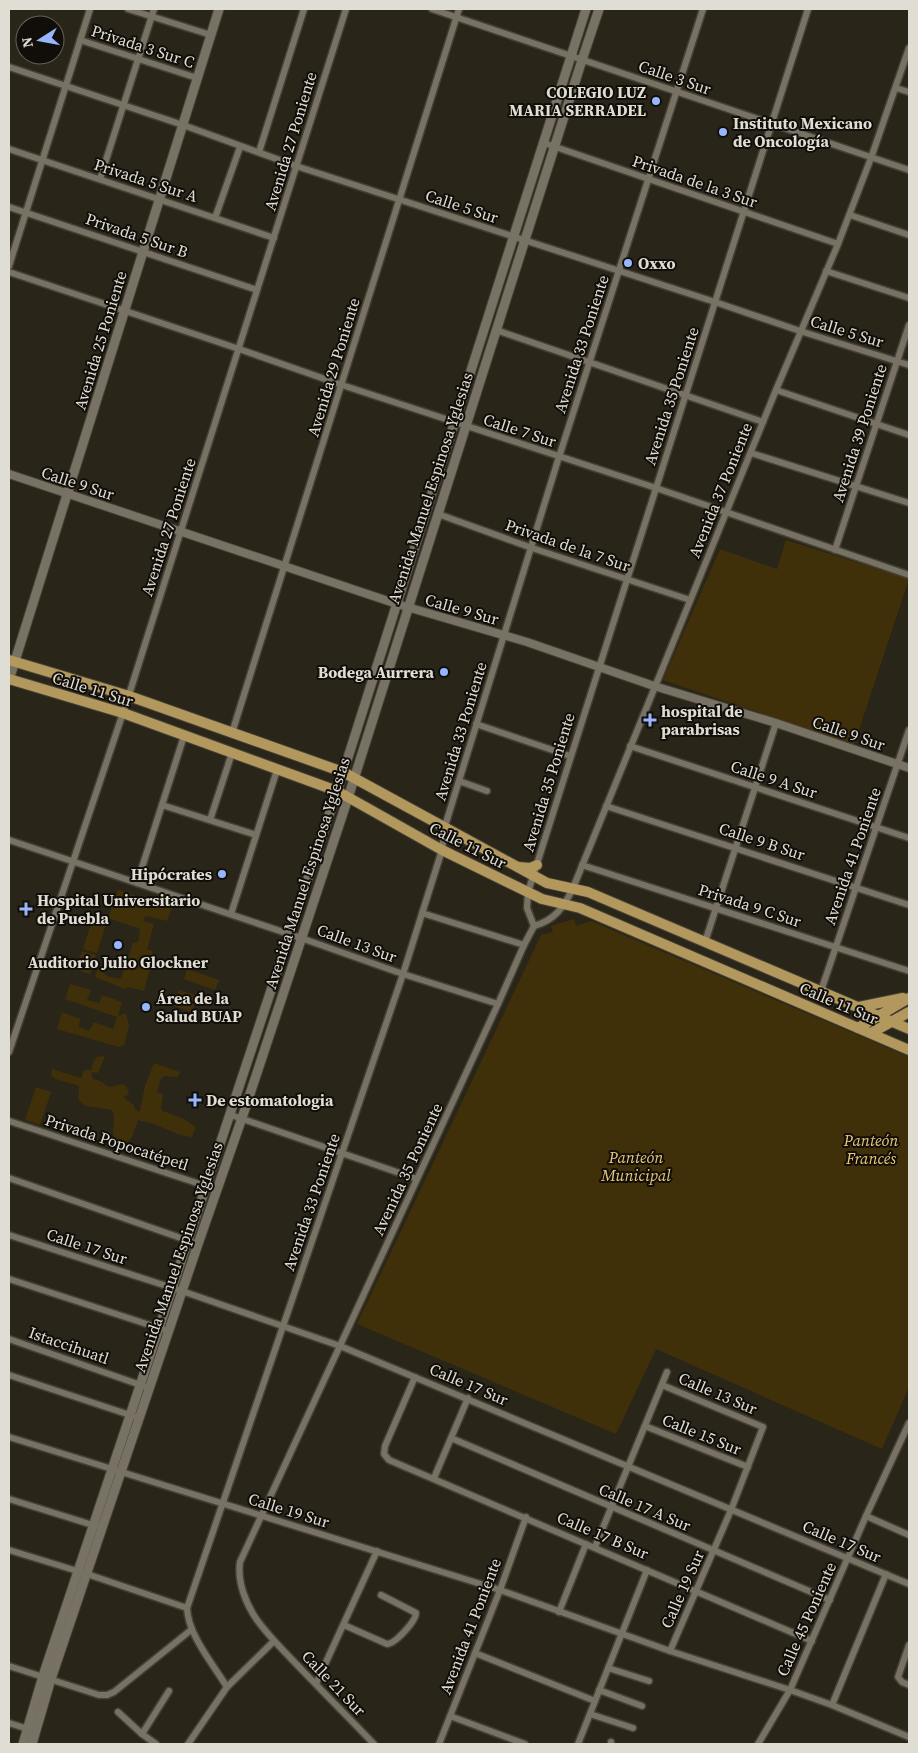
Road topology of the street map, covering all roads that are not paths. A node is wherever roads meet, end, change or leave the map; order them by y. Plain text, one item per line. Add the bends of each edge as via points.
1 (90, 9) edge
2 (128, 9) edge
3 (154, 9) edge
4 (219, 9) edge
5 (304, 9) edge
6 (346, 9) edge
7 (432, 9) edge
8 (459, 9) edge
9 (586, 9) edge
10 (599, 9) edge
11 (703, 9) edge
12 (808, 9) edge
13 (151, 16) junction
14 (456, 17) junction
15 (211, 35) junction
16 (80, 40) junction
17 (909, 48) edge
18 (571, 56) junction
19 (138, 59) junction
20 (582, 60) junction
21 (9, 67) edge
22 (197, 78) junction
23 (66, 86) junction
24 (896, 88) junction
25 (676, 92) junction
26 (909, 92) edge
27 (123, 105) junction
28 (772, 124) junction
29 (183, 125) junction
30 (544, 143) junction
31 (240, 146) junction
32 (555, 146) junction
33 (9, 149) edge
34 (259, 152) junction
35 (871, 158) junction
36 (42, 160) junction
37 (296, 166) junction
38 (909, 170) edge
39 (100, 180) junction
40 (648, 180) junction
41 (159, 199) junction
42 (400, 200) junction
43 (9, 207) edge
44 (744, 212) junction
45 (26, 213) junction
46 (850, 215) junction
47 (215, 218) junction
48 (909, 235) edge
49 (514, 237) junction
50 (274, 238) junction
51 (524, 240) junction
52 (838, 244) junction
53 (143, 252) junction
54 (9, 266) edge
55 (618, 271) junction
56 (826, 271) junction
57 (9, 272) edge
58 (257, 290) junction
59 (909, 298) edge
60 (715, 302) junction
61 (124, 310) junction
62 (909, 324) edge
63 (496, 330) junction
64 (800, 331) junction
65 (239, 349) junction
66 (590, 361) junction
67 (897, 361) junction
68 (909, 365) edge
69 (342, 385) junction
70 (776, 390) junction
71 (686, 394) junction
72 (763, 422) junction
73 (455, 423) junction
74 (877, 424) junction
75 (466, 426) junction
76 (909, 436) edge
77 (750, 453) junction
78 (559, 457) junction
79 (9, 474) edge
80 (856, 486) junction
81 (656, 488) junction
82 (67, 494) junction
83 (909, 503) edge
84 (726, 513) junction
85 (438, 514) junction
86 (180, 531) junction
87 (532, 548) junction
88 (835, 550) junction
89 (285, 566) junction
90 (909, 575) edge
91 (628, 580) junction
92 (690, 600) junction
93 (397, 604) junction
94 (408, 608) junction
95 (503, 635) junction
96 (12, 661) edge
97 (599, 667) junction
98 (9, 679) edge
99 (654, 686) junction
100 (129, 696) junction
101 (123, 713) junction
102 (776, 723) junction
103 (476, 724) junction
104 (909, 730) edge
105 (232, 733) junction
106 (184, 736) junction
107 (630, 746) junction
108 (232, 753) junction
109 (570, 756) junction
110 (898, 764) junction
111 (909, 768) edge
112 (277, 770) junction
113 (343, 772) junction
114 (354, 778) junction
115 (459, 781) junction
116 (756, 788) junction
117 (487, 790) dead end
118 (337, 791) junction
119 (348, 798) junction
120 (162, 805) junction
121 (606, 806) junction
122 (210, 820) junction
123 (445, 826) junction
124 (876, 827) junction
125 (256, 835) junction
126 (909, 838) edge
127 (9, 840) edge
128 (736, 848) junction
129 (442, 850) junction
130 (73, 861) junction
131 (537, 865) junction
132 (582, 865) junction
133 (518, 867) junction
134 (533, 876) junction
135 (137, 883) junction
136 (856, 886) junction
137 (573, 888) junction
138 (528, 892) junction
139 (565, 904) junction
140 (909, 904) edge
141 (716, 908) junction
142 (422, 913) junction
143 (231, 914) junction
144 (534, 926) junction
145 (290, 934) junction
146 (301, 938) junction
147 (705, 942) junction
148 (524, 945) junction
149 (836, 947) junction
150 (909, 971) edge
151 (403, 974) junction
152 (820, 991) junction
153 (909, 998) edge
154 (498, 1004) junction
155 (858, 1007) junction
156 (909, 1012) edge
157 (879, 1016) junction
158 (892, 1022) junction
159 (858, 1028) junction
160 (909, 1029) edge
161 (871, 1034) junction
162 (11, 1035) edge
163 (909, 1050) edge
164 (9, 1052) edge
165 (231, 1115) junction
166 (242, 1118) junction
167 (9, 1121) edge
168 (342, 1152) junction
169 (9, 1178) edge
170 (417, 1179) junction
171 (206, 1186) junction
172 (217, 1190) junction
173 (9, 1235) edge
174 (187, 1241) junction
175 (198, 1244) junction
176 (9, 1279) edge
177 (172, 1288) junction
178 (182, 1291) junction
179 (282, 1325) junction
180 (159, 1327) junction
181 (168, 1331) junction
182 (9, 1339) edge
183 (340, 1346) junction
184 (668, 1372) dead end
185 (9, 1375) edge
186 (415, 1377) junction
187 (140, 1384) junction
188 (662, 1385) junction
189 (149, 1388) junction
190 (468, 1398) junction
191 (130, 1414) junction
192 (139, 1418) junction
193 (909, 1423) edge
194 (646, 1426) junction
195 (763, 1427) joint
196 (9, 1437) edge
197 (451, 1438) junction
198 (629, 1467) junction
199 (748, 1467) junction
200 (112, 1468) junction
201 (121, 1471) junction
202 (434, 1478) junction
203 (9, 1499) edge
204 (223, 1504) junction
205 (612, 1508) junction
206 (731, 1510) junction
207 (866, 1516) junction
208 (261, 1517) junction
209 (526, 1517) junction
210 (98, 1526) junction
211 (909, 1534) edge
212 (586, 1544) junction
213 (595, 1547) junction
214 (9, 1550) edge
215 (377, 1551) junction
216 (714, 1551) junction
217 (848, 1558) junction
218 (647, 1570) junction
219 (82, 1573) junction
220 (886, 1574) junction
221 (909, 1584) edge
222 (500, 1590) junction
223 (696, 1591) junction
224 (381, 1595) dead end
225 (830, 1600) junction
226 (187, 1608) junction
227 (559, 1612) junction
228 (344, 1625) junction
229 (191, 1630) junction
230 (621, 1634) junction
231 (274, 1641) junction
232 (812, 1641) junction
233 (909, 1645) edge
234 (670, 1651) junction
235 (475, 1653) junction
236 (9, 1666) edge
237 (608, 1668) junction
238 (47, 1677) junction
239 (650, 1681) dead end
240 (316, 1684) junction
241 (909, 1685) edge
242 (227, 1687) junction
243 (599, 1690) junction
244 (790, 1690) junction
245 (169, 1691) dead end
246 (595, 1701) junction
247 (832, 1705) junction
248 (642, 1706) dead end
249 (118, 1712) dead end
250 (590, 1714) junction
251 (450, 1716) junction
252 (9, 1723) edge
253 (633, 1728) dead end
254 (32, 1730) junction
255 (142, 1734) junction
256 (909, 1737) edge
257 (23, 1744) edge
258 (32, 1744) edge
259 (156, 1744) edge
260 (188, 1744) edge
261 (374, 1744) edge
262 (439, 1744) edge
263 (525, 1744) edge
264 (578, 1744) edge
265 (758, 1744) edge

1 - 16 street
2 - 13 street
3 - 13 street
4 - 15 main road, Avenida 25 Poniente
5 - 34 street
6 - 37 street, Avenida 27 Poniente
7 - 14 street, Calle 3 Sur
8 - 14 street, Avenida 29 Poniente
9 - 18 main road, Avenida Manuel Espinosa Yglesias
10 - 20 main road, Avenida Manuel Espinosa Yglesias
11 - 25 street, Avenida 33 Poniente
12 - 28 street, Avenida 35 Poniente
13 - 15 street
13 - 19 street
14 - 18 street, Calle 3 Sur
14 - 42 street, Avenida 29 Poniente
15 - 22 main road, Avenida 25 Poniente
16 - 19 street, Privada 3 Sur C
16 - 23 street
17 - 24 street, Avenida 37 Poniente
18 - 20 street, Calle 3 Sur
18 - 30 main road, Avenida Manuel Espinosa Yglesias
19 - 22 street, Privada 3 Sur C
19 - 27 street
20 - 25 street, Calle 3 Sur
20 - 32 main road, Avenida Manuel Espinosa Yglesias
21 - 23 street, Calle 5 Sur
22 - 29 main road, Avenida 25 Poniente
23 - 27 street, Calle 5 Sur
23 - 36 street
24 - 26 street
24 - 35 street, Avenida 37 Poniente
25 - 28 street, Calle 3 Sur
25 - 40 street, Avenida 33 Poniente
27 - 29 street, Calle 5 Sur
27 - 39 street
28 - 35 street, Calle 3 Sur
28 - 44 street, Avenida 35 Poniente
29 - 31 street, Calle 5 Sur
29 - 41 main road, Avenida 25 Poniente
30 - 32 street, Privada de la 3 Sur
30 - 49 main road, Avenida Manuel Espinosa Yglesias
31 - 34 street, Calle 5 Sur
31 - 47 street
32 - 40 street, Privada de la 3 Sur
32 - 51 main road, Avenida Manuel Espinosa Yglesias
33 - 36 street, Privada 5 Sur A
34 - 37 street, Calle 5 Sur
35 - 38 street, Calle 3 Sur
35 - 46 street, Avenida 37 Poniente
36 - 39 street, Privada 5 Sur A
36 - 45 street
37 - 42 street, Calle 5 Sur
37 - 50 street, Avenida 27 Poniente
39 - 41 street, Privada 5 Sur A
40 - 44 street, Privada de la 3 Sur
40 - 55 street, Avenida 33 Poniente
41 - 47 street, Privada 5 Sur A
41 - 53 main road, Avenida 25 Poniente
42 - 49 street, Calle 5 Sur
42 - 69 street, Avenida 29 Poniente
43 - 45 street, Privada 5 Sur B
44 - 52 street, Privada de la 3 Sur
44 - 60 street, Avenida 35 Poniente
45 - 53 street, Privada 5 Sur B
45 - 54 street
46 - 48 street
46 - 52 street, Avenida 37 Poniente
47 - 50 street, Privada 5 Sur A
49 - 51 street, Calle 5 Sur
49 - 73 main road, Avenida Manuel Espinosa Yglesias
50 - 58 street, Avenida 27 Poniente
51 - 55 street, Calle 5 Sur
51 - 63 main road, Avenida Manuel Espinosa Yglesias
52 - 56 street, Avenida 37 Poniente
53 - 58 street, Privada 5 Sur B
53 - 61 main road, Avenida 25 Poniente
55 - 60 street, Calle 5 Sur
55 - 66 street, Avenida 33 Poniente
56 - 59 street
56 - 64 street, Avenida 37 Poniente
57 - 61 street, Calle 7 Sur
58 - 65 street, Avenida 27 Poniente
60 - 64 street, Calle 5 Sur
60 - 71 street, Avenida 35 Poniente
61 - 65 street, Calle 7 Sur
61 - 82 main road, Avenida 25 Poniente
62 - 67 street, Avenida 39 Poniente
63 - 66 street
63 - 75 main road, Avenida Manuel Espinosa Yglesias
64 - 67 street, Calle 5 Sur
64 - 70 street, Avenida 37 Poniente
65 - 69 street, Calle 7 Sur
65 - 86 street, Avenida 27 Poniente
66 - 71 street
66 - 78 street, Avenida 33 Poniente
67 - 68 street, Calle 5 Sur
67 - 74 street, Avenida 39 Poniente
69 - 73 street, Calle 7 Sur
69 - 89 street, Avenida 29 Poniente
70 - 72 street, Avenida 37 Poniente
70 - 74 street
71 - 72 street
71 - 81 street, Avenida 35 Poniente
72 - 77 street, Avenida 37 Poniente
73 - 75 street, Calle 7 Sur
73 - 93 main road, Avenida Manuel Espinosa Yglesias
74 - 76 street
74 - 80 street, Avenida 39 Poniente
75 - 78 street, Calle 7 Sur
75 - 85 main road, Avenida Manuel Espinosa Yglesias
77 - 80 street
77 - 84 street, Avenida 37 Poniente
78 - 81 street, Calle 7 Sur
78 - 87 street, Avenida 33 Poniente
79 - 82 street, Calle 9 Sur
80 - 83 street
80 - 88 street, Avenida 39 Poniente
81 - 84 street, Calle 7 Sur
81 - 91 street, Avenida 35 Poniente
82 - 86 street, Calle 9 Sur
82 - 96 main road, Avenida 25 Poniente
84 - 88 street, Calle 7 Sur
84 - 92 street, Avenida 37 Poniente
85 - 87 street, Privada de la 7 Sur
85 - 94 main road, Avenida Manuel Espinosa Yglesias
86 - 89 street, Calle 9 Sur
86 - 100 street, Avenida 27 Poniente
87 - 91 street, Privada de la 7 Sur
87 - 95 street, Avenida 33 Poniente
88 - 90 street, Calle 7 Sur
89 - 93 street, Calle 9 Sur
89 - 105 street, Avenida 29 Poniente
91 - 92 street, Privada de la 7 Sur
91 - 97 street, Avenida 35 Poniente
92 - 99 street, Avenida 37 Poniente
93 - 94 street, Calle 9 Sur
93 - 113 main road, Avenida Manuel Espinosa Yglesias
94 - 95 street, Calle 9 Sur
94 - 114 main road, Avenida Manuel Espinosa Yglesias
95 - 97 street, Calle 9 Sur
95 - 103 street, Avenida 33 Poniente
96 - 98 main road, Avenida 25 Poniente
96 - 100 main road, Calle 11 Sur
97 - 99 street, Calle 9 Sur
97 - 109 street, Avenida 35 Poniente
98 - 101 main road, Calle 11 Sur
99 - 102 street, Calle 9 Sur
99 - 107 street, Avenida 37 Poniente
100 - 101 street, Avenida 27 Poniente
100 - 105 main road, Calle 11 Sur
101 - 106 main road, Calle 11 Sur
101 - 130 street, Avenida 27 Poniente
102 - 110 street, Calle 9 Sur
102 - 116 street
103 - 109 street
103 - 115 street, Avenida 33 Poniente
104 - 110 street, Avenida 41 Poniente
105 - 113 main road, Calle 11 Sur
106 - 108 main road, Calle 11 Sur
106 - 120 street
107 - 116 street, Calle 9 A Sur
107 - 121 street, Avenida 37 Poniente
108 - 112 main road, Calle 11 Sur
108 - 122 street
109 - 131 street, Avenida 35 Poniente
110 - 111 street, Calle 9 Sur
110 - 124 street, Avenida 41 Poniente
112 - 118 main road, Calle 11 Sur
112 - 125 street
113 - 114 main road, Calle 11 Sur
113 - 118 main road, Avenida Manuel Espinosa Yglesias
114 - 119 main road, Avenida Manuel Espinosa Yglesias
114 - 123 main road, Calle 11 Sur
115 - 117 street
115 - 123 street, Avenida 33 Poniente
116 - 124 street, Calle 9 A Sur
116 - 128 street
118 - 119 main road, Calle 11 Sur
118 - 145 main road, Avenida Manuel Espinosa Yglesias
119 - 129 main road, Calle 11 Sur
119 - 146 main road, Avenida Manuel Espinosa Yglesias
120 - 122 street
120 - 135 street
121 - 128 street, Calle 9 B Sur
121 - 132 street, Avenida 37 Poniente
122 - 125 street
123 - 129 street, Avenida 33 Poniente
123 - 133 main road, Calle 11 Sur
124 - 126 street, Calle 9 A Sur
124 - 136 street, Avenida 41 Poniente
125 - 143 street
127 - 130 street, Calle 13 Sur
128 - 136 street, Calle 9 B Sur
128 - 141 street
129 - 138 main road, Calle 11 Sur
129 - 142 street, Avenida 33 Poniente
130 - 135 street, Calle 13 Sur
130 - 162 street, Avenida 27 Poniente
131 - 133 main road
131 - 134 street, Avenida 35 Poniente
132 - 137 street, Avenida 37 Poniente
132 - 141 street, Privada 9 C Sur
133 - 134 main road, Calle 11 Sur
134 - 137 main road, Calle 11 Sur
134 - 138 street, Avenida 35 Poniente
135 - 143 street, Calle 13 Sur
136 - 140 street, Calle 9 B Sur
136 - 149 street, Avenida 41 Poniente
137 - 139 street, Avenida 37 Poniente
137 - 147 main road, Calle 11 Sur
138 - 139 main road, Calle 11 Sur
138 - 144 street, Avenida 35 Poniente via 527,908
139 - 144 street, Avenida 37 Poniente via 550,920
139 - 159 main road, Calle 11 Sur
141 - 147 street
141 - 149 street, Privada 9 C Sur
142 - 148 street
142 - 151 street, Avenida 33 Poniente
143 - 145 street, Calle 13 Sur
144 - 148 street, Avenida 35 Poniente
145 - 146 street, Calle 13 Sur
145 - 165 main road, Avenida Manuel Espinosa Yglesias
146 - 151 street, Calle 13 Sur
146 - 166 main road, Avenida Manuel Espinosa Yglesias
147 - 152 main road, Calle 11 Sur
148 - 154 street, Avenida 35 Poniente
149 - 150 street, Privada 9 C Sur
149 - 152 street, Avenida 41 Poniente
151 - 154 street, Calle 13 Sur
151 - 168 street, Avenida 33 Poniente
152 - 155 main road, Calle 11 Sur
153 - 155 main road
153 - 157 main road
154 - 170 street, Avenida 35 Poniente
155 - 157 main road, Calle 11 Sur
156 - 158 main road
157 - 158 main road, Calle 11 Sur
157 - 159 main road
158 - 160 main road, Calle 11 Sur
158 - 161 main road
159 - 161 main road, Calle 11 Sur
161 - 163 main road, Calle 11 Sur
162 - 164 street, Avenida 27 Poniente
165 - 166 street
165 - 171 main road, Avenida Manuel Espinosa Yglesias
166 - 168 street
166 - 172 main road, Avenida Manuel Espinosa Yglesias
167 - 171 street, Privada Popocatépetl
168 - 170 street
168 - 179 street, Avenida 33 Poniente
169 - 174 street
170 - 183 street, Avenida 35 Poniente
171 - 172 street, Privada Popocatépetl
171 - 174 main road, Avenida Manuel Espinosa Yglesias
172 - 175 main road, Avenida Manuel Espinosa Yglesias
173 - 177 street, Calle 17 Sur
174 - 175 street
174 - 177 main road, Avenida Manuel Espinosa Yglesias
175 - 178 main road, Avenida Manuel Espinosa Yglesias
176 - 180 street
177 - 178 street, Calle 17 Sur
177 - 180 main road, Avenida Manuel Espinosa Yglesias
178 - 179 street, Calle 17 Sur
178 - 181 main road, Avenida Manuel Espinosa Yglesias
179 - 183 street, Calle 17 Sur
179 - 204 street, Avenida 33 Poniente
180 - 181 street
180 - 187 main road, Avenida Manuel Espinosa Yglesias
181 - 189 main road, Avenida Manuel Espinosa Yglesias
182 - 187 street, Istaccihuatl
183 - 186 street, Calle 17 Sur
183 - 208 street, Avenida 35 Poniente
184 - 188 street
185 - 191 street
186 - 190 street, Calle 17 Sur
186 - 202 street, Calle 17 B Sur via 384,1454 389,1460
187 - 189 street, Istaccihuatl
187 - 191 main road, Avenida Manuel Espinosa Yglesias
188 - 194 street
188 - 195 street, Calle 13 Sur
189 - 192 main road, Avenida Manuel Espinosa Yglesias
190 - 197 street
190 - 198 street, Calle 17 Sur
191 - 192 street
191 - 200 main road, Avenida Manuel Espinosa Yglesias
192 - 201 main road, Avenida Manuel Espinosa Yglesias
193 - 207 street, Calle 45 Poniente
194 - 198 street
194 - 199 street, Calle 15 Sur
195 - 199 street, Calle 19 Sur
196 - 200 street, Calle 19 Sur
197 - 202 street
197 - 205 street, Calle 17 A Sur
198 - 205 street
198 - 206 street, Calle 17 Sur
199 - 206 street, Calle 19 Sur
200 - 201 street, Calle 19 Sur
200 - 210 main road, Avenida Manuel Espinosa Yglesias
201 - 204 street, Calle 19 Sur
201 - 210 main road, Avenida Manuel Espinosa Yglesias
202 - 209 street, Calle 17 B Sur
203 - 210 street
204 - 208 street, Calle 19 Sur
204 - 226 street, Avenida 33 Poniente
205 - 213 street
205 - 216 street, Calle 17 A Sur
206 - 216 street, Calle 19 Sur
206 - 217 street, Calle 17 Sur
207 - 211 street
207 - 217 street, Calle 45 Poniente
208 - 215 street, Calle 19 Sur
208 - 231 street, Avenida 35 Poniente via 238,1573 250,1608
209 - 212 street, Calle 17 B Sur
209 - 222 street, Avenida 41 Poniente
210 - 219 main road, Avenida Manuel Espinosa Yglesias
212 - 213 street, Calle 17 B Sur
212 - 227 street
213 - 218 street, Calle 17 B Sur
214 - 219 street
215 - 222 street, Calle 19 Sur
215 - 228 street
216 - 223 street, Calle 19 Sur
216 - 225 street, Calle 17 A Sur
217 - 220 street, Calle 17 Sur
217 - 225 street, Calle 45 Poniente
218 - 223 street, Calle 17 B Sur
218 - 230 street
219 - 226 street
219 - 238 main road, Avenida Manuel Espinosa Yglesias
220 - 221 street, Calle 17 Sur
220 - 247 street
222 - 227 street, Calle 19 Sur
222 - 235 street, Avenida 41 Poniente
223 - 232 street, Calle 17 B Sur
223 - 234 street, Calle 19 Sur
224 - 228 street via 416,1613 415,1619 393,1643 387,1644
225 - 232 street, Calle 45 Poniente
226 - 229 street, Avenida 33 Poniente
227 - 230 street, Calle 19 Sur
228 - 240 street
229 - 238 street via 107,1695
229 - 242 street
230 - 234 street, Calle 19 Sur
230 - 237 street
231 - 240 street, Calle 21 Sur
231 - 242 street
232 - 244 street, Calle 45 Poniente
233 - 241 street via 898,1677
234 - 244 street, Calle 19 Sur
235 - 246 street
235 - 251 street, Avenida 41 Poniente
236 - 238 street
237 - 239 street
237 - 243 street
238 - 254 main road, Avenida Manuel Espinosa Yglesias
240 - 261 street, Calle 21 Sur
242 - 260 street
243 - 246 street
243 - 248 street
244 - 247 street, Calle 19 Sur
244 - 265 street
245 - 255 street
246 - 250 street
247 - 256 street, Calle 19 Sur
249 - 255 street
250 - 253 street
250 - 264 street
251 - 262 street, Avenida 41 Poniente
251 - 263 street
252 - 254 street
254 - 257 main road, Avenida Manuel Espinosa Yglesias
254 - 258 main road, Avenida Manuel Espinosa Yglesias
255 - 259 street

